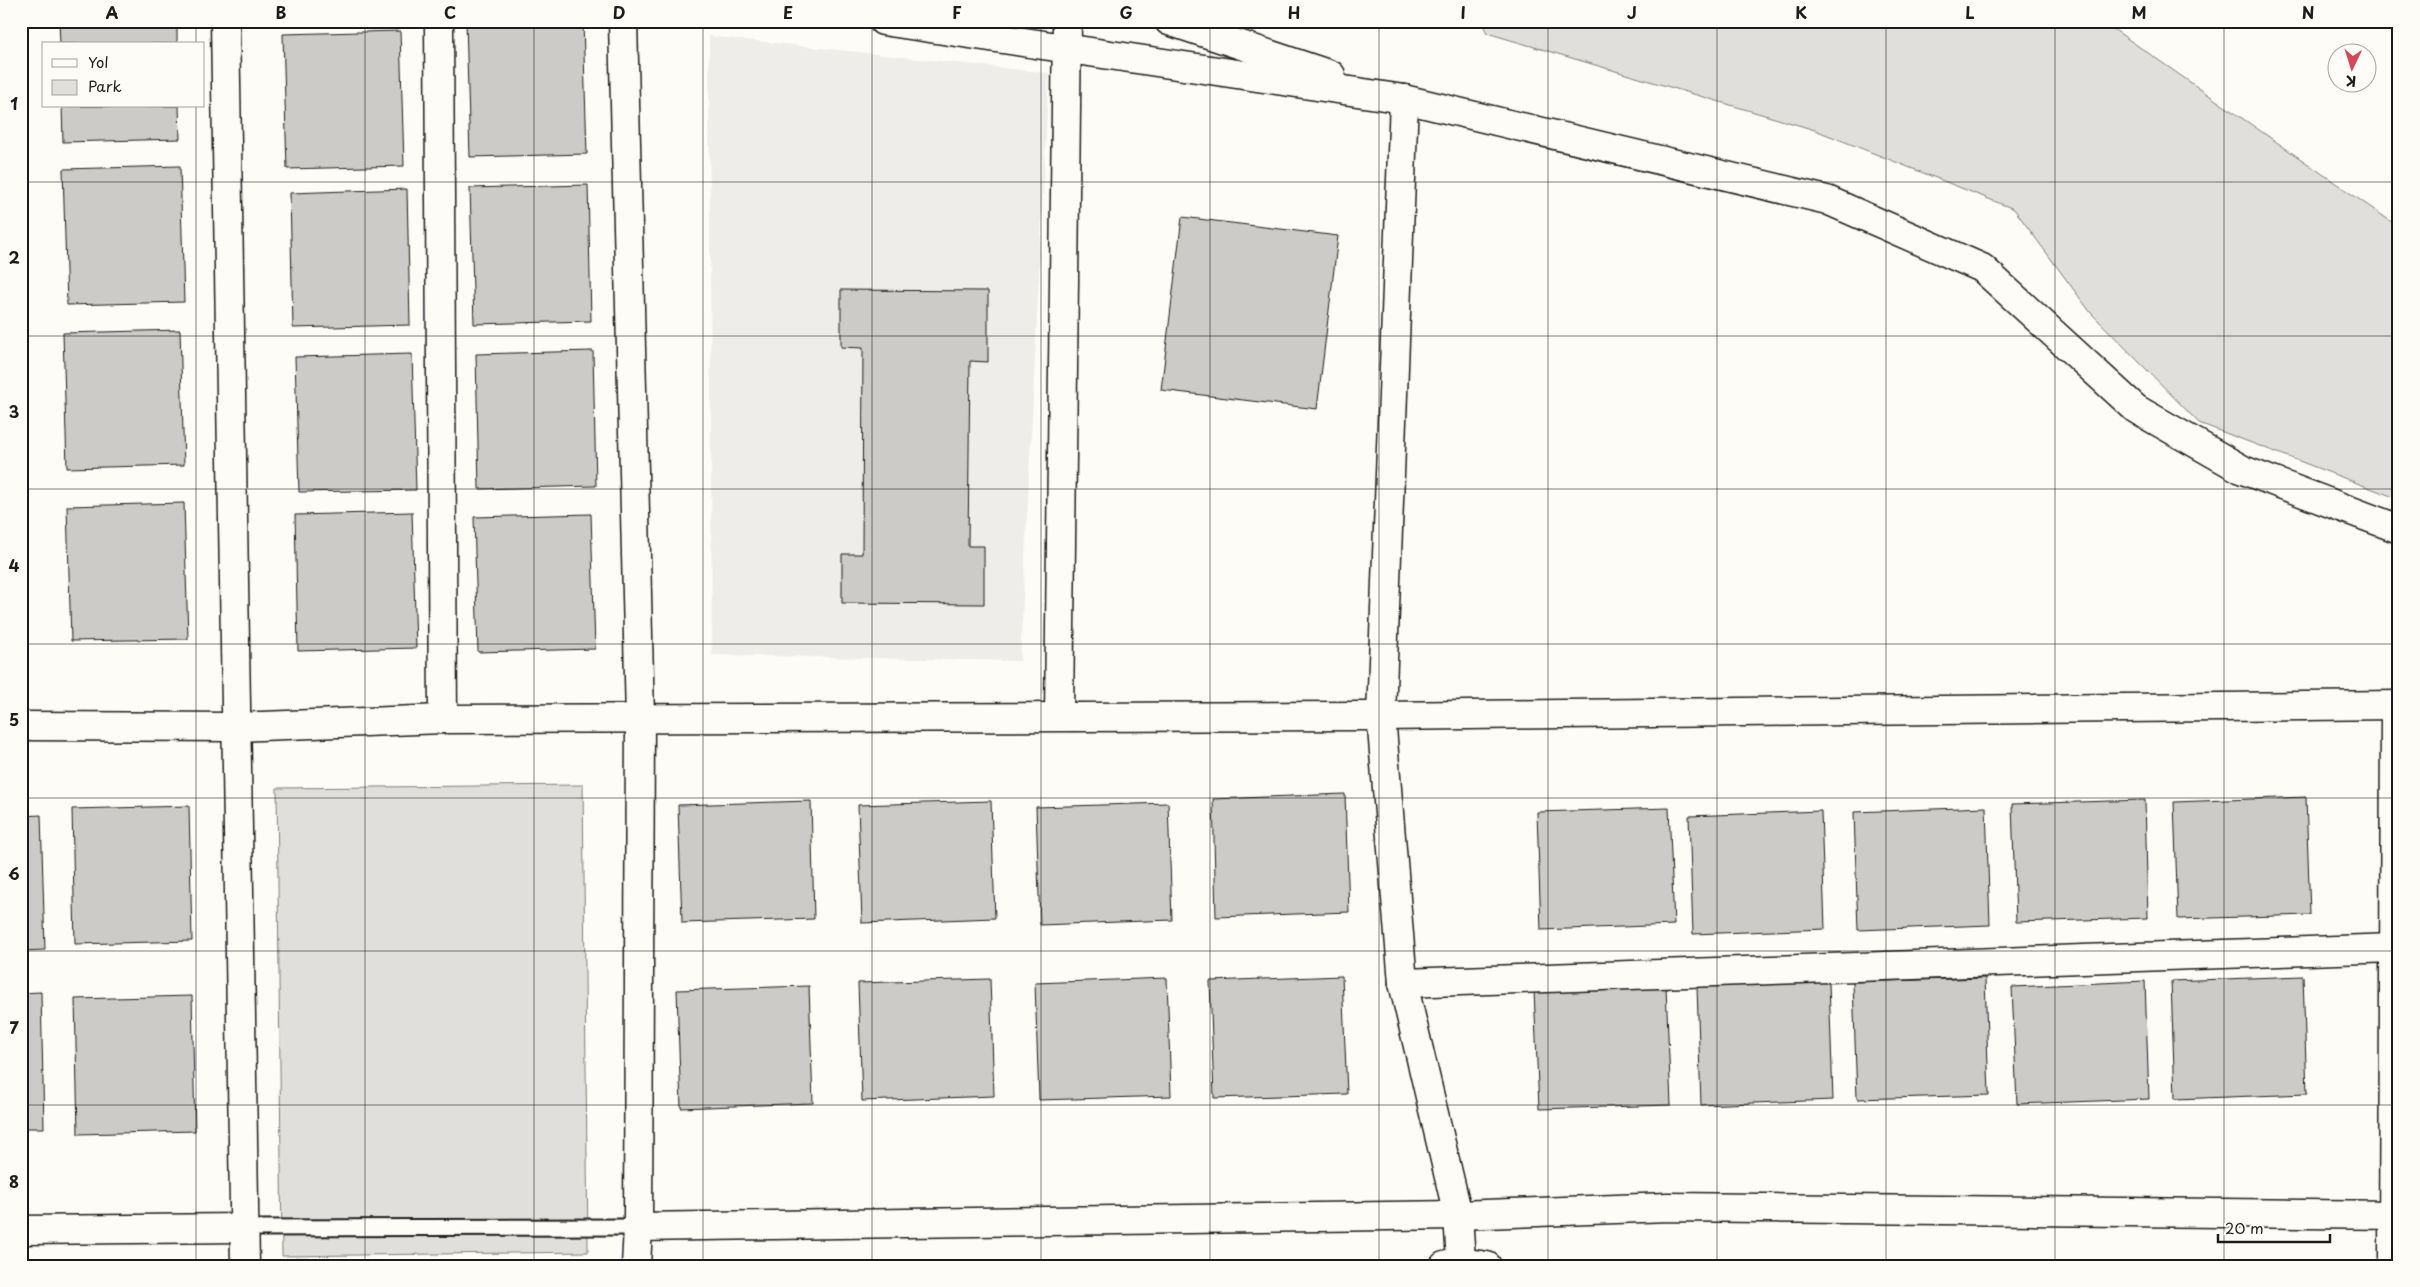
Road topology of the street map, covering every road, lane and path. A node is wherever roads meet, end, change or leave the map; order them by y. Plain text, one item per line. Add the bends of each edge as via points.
1 (225, 21) edge
2 (439, 21) edge
3 (623, 21) edge
4 (883, 21) edge
5 (1067, 21) edge
6 (1169, 21) edge
7 (1066, 48) junction
8 (1404, 99) junction
9 (2399, 529) edge
10 (2397, 706) edge
11 (1059, 716) junction
12 (1381, 716) junction
13 (640, 718) junction
14 (443, 719) junction
15 (21, 726) edge
16 (236, 727) junction
17 (2394, 948) junction
18 (1403, 983) junction
19 (1458, 1215) junction
20 (2396, 1215) edge
21 (638, 1227) junction
22 (244, 1228) junction
23 (21, 1230) edge
24 (1464, 1265) edge
25 (245, 1266) edge
26 (636, 1266) edge
27 (2393, 1266) edge

1 - 16 street
2 - 14 street
3 - 13 street
4 - 7 street
5 - 7 street
6 - 8 street
7 - 8 street
7 - 11 street
8 - 9 street via 1827,200 1982,268 2144,414 2243,470
8 - 12 street
10 - 12 street
10 - 17 street
11 - 12 street
11 - 13 street
12 - 18 street
13 - 14 street
13 - 21 street
14 - 16 street
15 - 16 street
16 - 22 street
17 - 18 street
17 - 20 street
18 - 19 street
19 - 20 street via 1668,1207
19 - 21 street
19 - 24 street
20 - 27 street
21 - 22 lane
21 - 26 street
22 - 23 street
22 - 25 street

